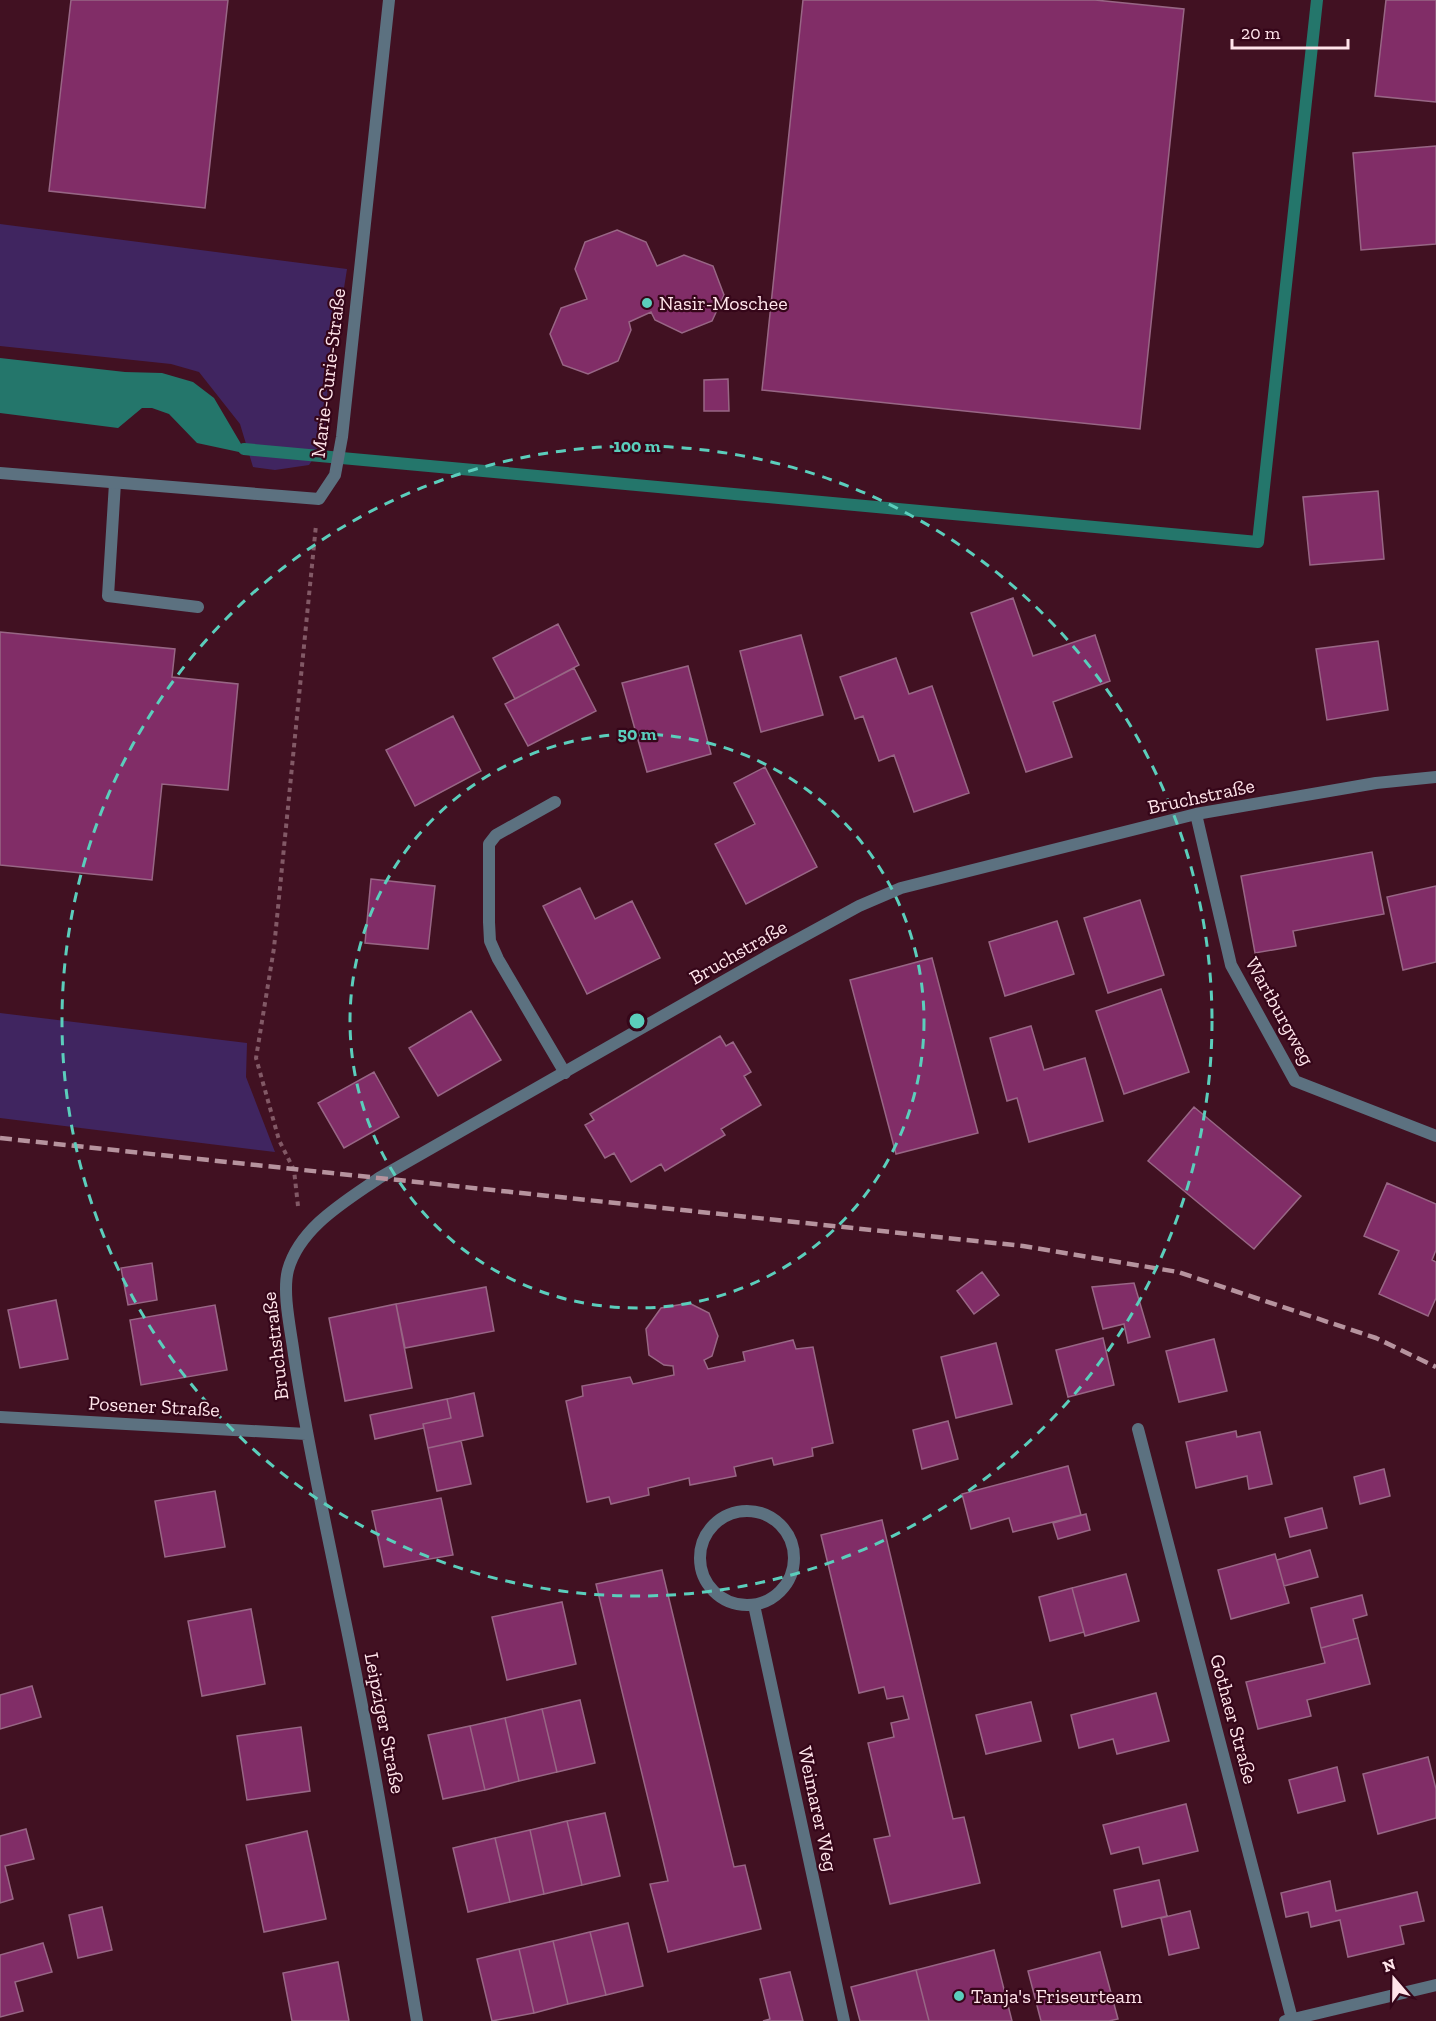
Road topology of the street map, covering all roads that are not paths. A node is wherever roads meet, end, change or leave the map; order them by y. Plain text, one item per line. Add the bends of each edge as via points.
1 (389, 0) edge
2 (0, 473) edge
3 (115, 483) junction
4 (198, 607) dead end
5 (1436, 777) edge
6 (555, 802) dead end
7 (1196, 814) junction
8 (565, 1073) junction
9 (1436, 1136) edge
10 (0, 1417) edge
11 (1138, 1429) dead end
12 (306, 1434) junction
13 (754, 1605) junction
14 (1436, 1984) edge
15 (1289, 2020) edge
16 (417, 2021) edge
17 (844, 2021) edge

1 - 3 street, Marie-Curie-Straße via 335,475 319,499
2 - 3 street
3 - 4 street via 108,596
5 - 7 street, Bruchstraße via 1376,783
6 - 8 street via 496,835 489,844 489,922 490,941 498,959
7 - 8 street, Bruchstraße via 901,888 859,906
7 - 9 street, Wartburgweg via 1231,965 1295,1081
8 - 12 street, Bruchstraße via 379,1178 311,1230 288,1270 286,1286
10 - 12 street, Posener Straße
11 - 15 street, Gothaer Straße
12 - 16 street, Leipziger Straße via 374,1765
13 - 13 street via 731,1603 712,1590 701,1570 701,1547 711,1527 730,1514 753,1511 774,1519 789,1536 795,1557 790,1580 775,1597
13 - 17 street, Weimarer Weg
14 - 15 street

